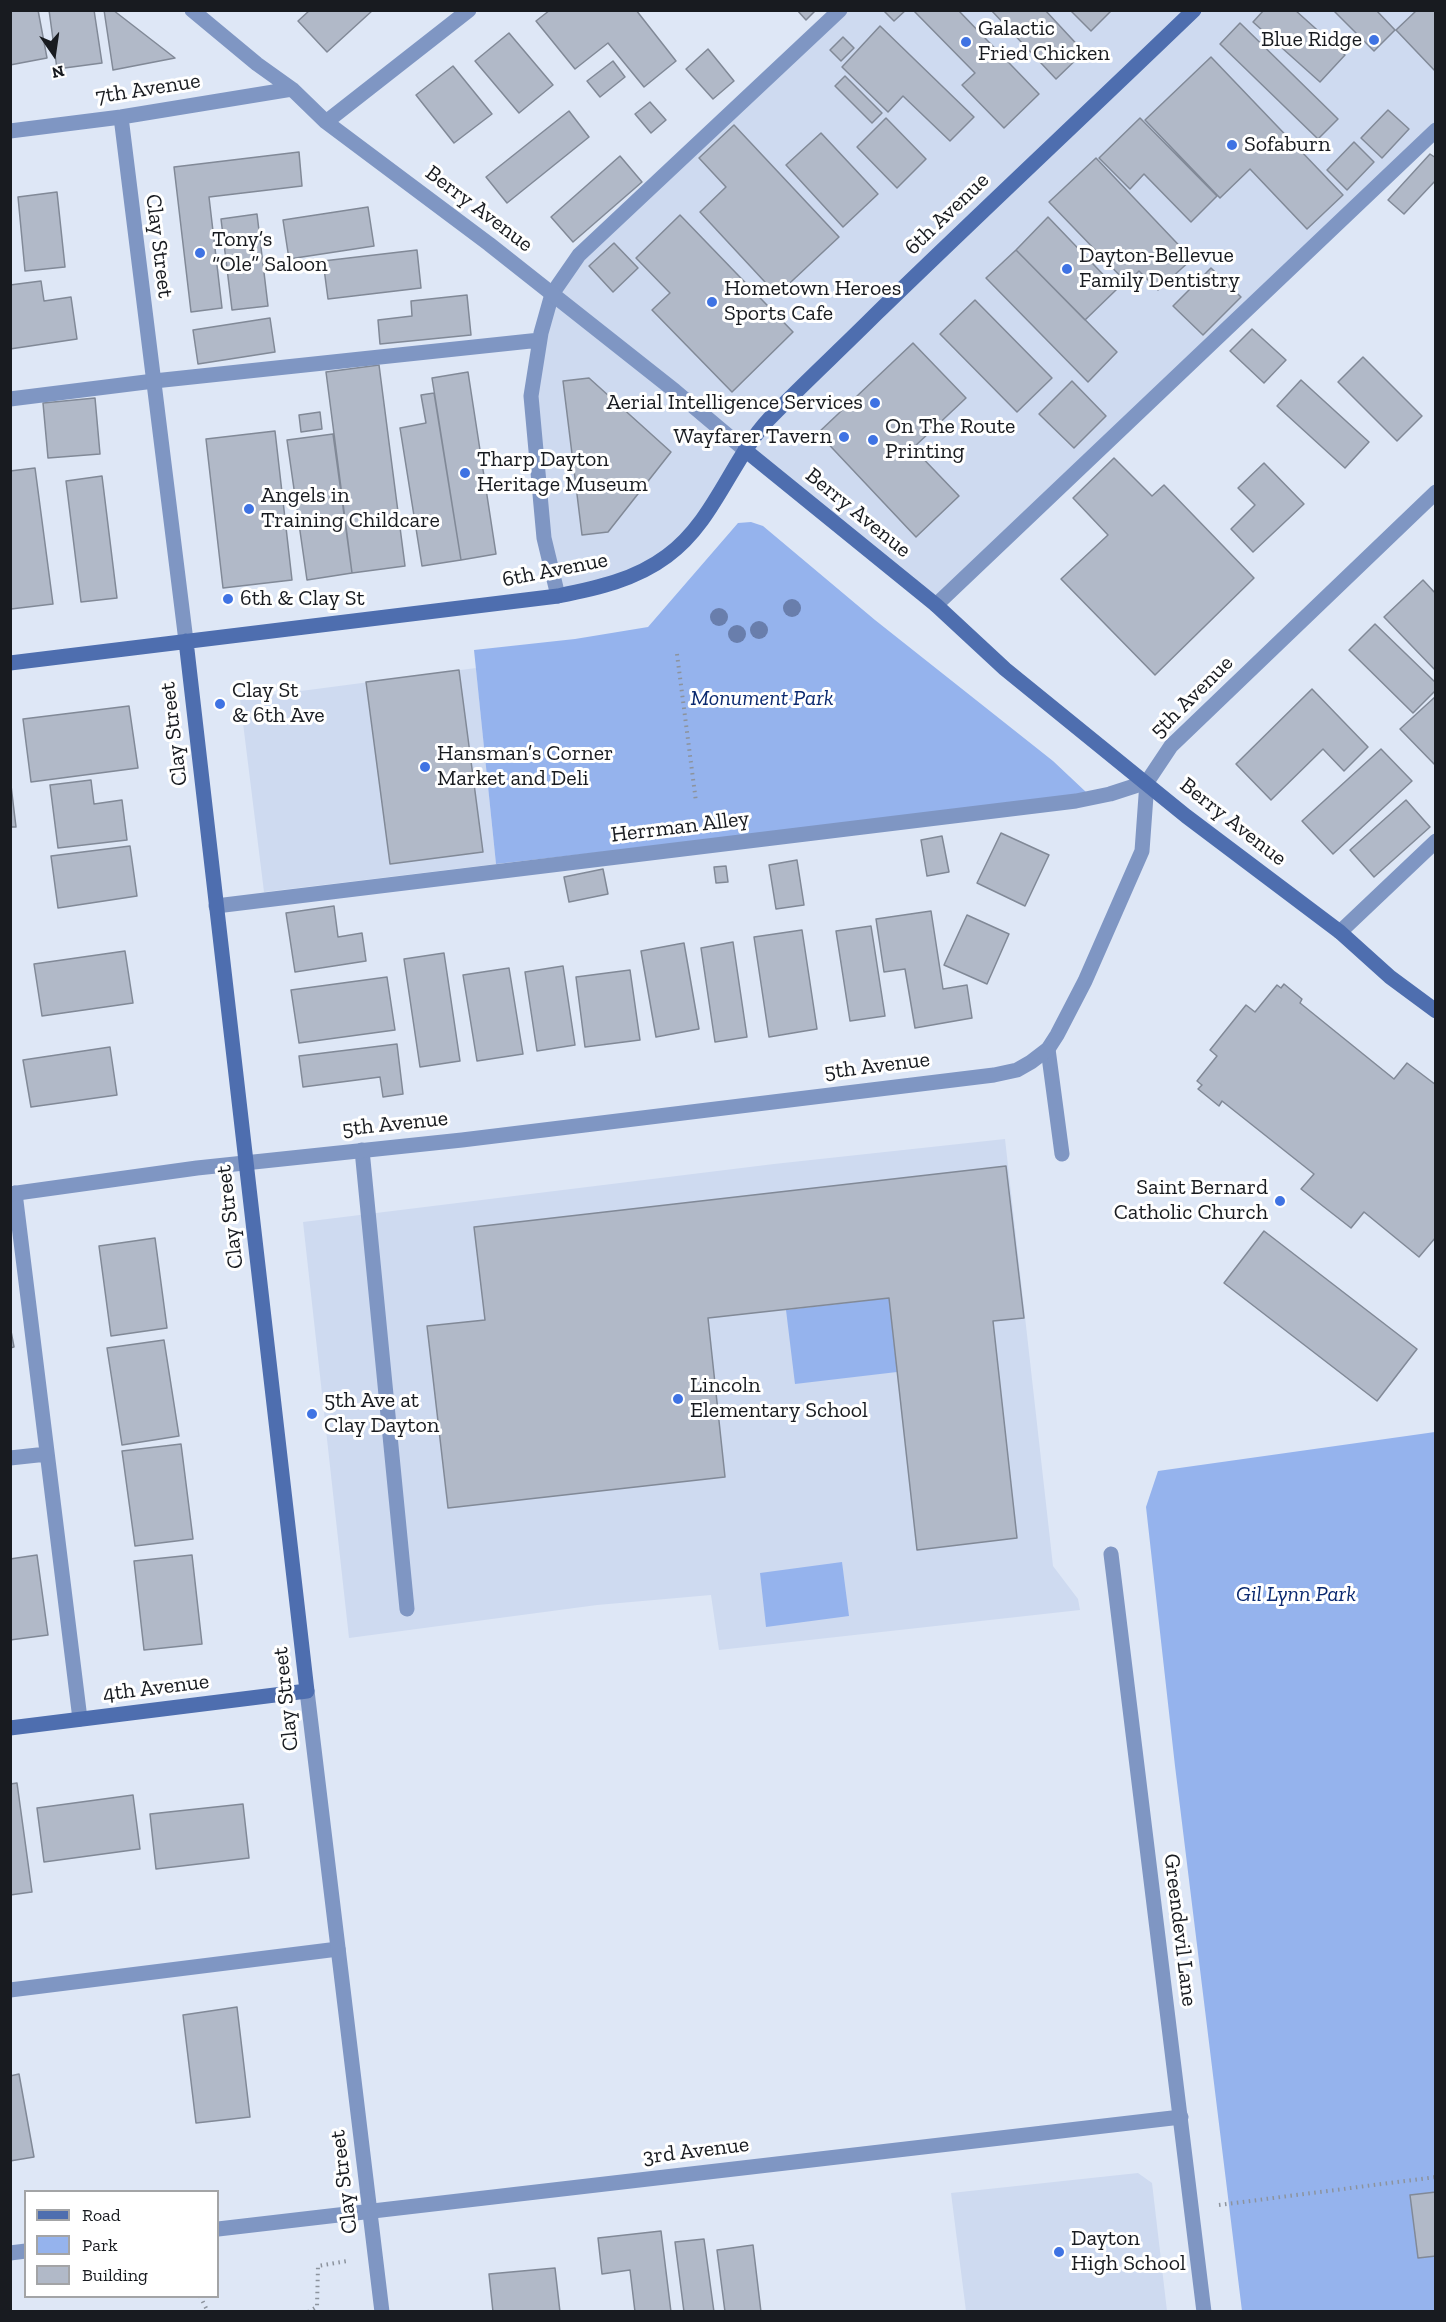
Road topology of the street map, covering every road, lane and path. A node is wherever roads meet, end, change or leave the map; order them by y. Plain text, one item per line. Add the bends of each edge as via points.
1 (192, 10) edge
2 (469, 10) edge
3 (840, 10) edge
4 (1194, 10) edge
5 (292, 89) junction
6 (121, 117) junction
7 (326, 122) junction
8 (1436, 130) edge
9 (10, 131) edge
10 (552, 294) junction
11 (540, 340) junction
12 (154, 381) junction
13 (10, 399) edge
14 (745, 450) junction
15 (1436, 492) edge
16 (558, 596) junction
17 (936, 605) junction
18 (186, 641) junction
19 (677, 654) dead end
20 (10, 663) edge
21 (1147, 782) junction
22 (696, 802) dead end
23 (1436, 841) edge
24 (216, 906) junction
25 (1340, 932) junction
26 (1436, 1011) edge
27 (1048, 1049) junction
28 (362, 1150) junction
29 (1062, 1154) dead end
30 (246, 1162) junction
31 (13, 1194) edge
32 (47, 1454) junction
33 (10, 1458) edge
34 (1111, 1554) dead end
35 (407, 1609) dead end
36 (307, 1691) junction
37 (80, 1719) junction
38 (10, 1728) edge
39 (339, 1950) junction
40 (10, 1990) edge
41 (1180, 2117) junction
42 (1436, 2177) edge
43 (1192, 2208) junction
44 (370, 2211) junction
45 (219, 2229) edge
46 (375, 2256) junction
47 (201, 2298) edge
48 (208, 2312) edge
49 (308, 2312) edge
50 (382, 2312) edge
51 (1204, 2312) edge

1 - 5 street, Berry Avenue
2 - 7 street
3 - 10 street via 579,255
4 - 14 street, 6th Avenue via 768,420
5 - 6 street, 7th Avenue
5 - 7 street, Berry Avenue
6 - 9 street, 7th Avenue
6 - 12 street, Clay Street
7 - 10 street, Berry Avenue
8 - 17 street
10 - 11 street
10 - 14 street, Berry Avenue
11 - 12 street
11 - 16 street via 531,396 534,440 544,538
12 - 13 street
12 - 18 street, Clay Street
14 - 16 street, 6th Avenue via 689,537 669,555 641,573 600,588
14 - 17 street, Berry Avenue
15 - 21 street, 5th Avenue via 1170,746
16 - 18 street, 6th Avenue
17 - 21 street, Berry Avenue via 1005,669
18 - 20 street, 6th Avenue
18 - 24 street, Clay Street
19 - 22 path
21 - 24 street, Herrman Alley via 1076,801
21 - 25 street, Berry Avenue
21 - 27 street, 5th Avenue via 1142,851 1085,981
23 - 25 street
24 - 30 street, Clay Street
25 - 26 street, Berry Avenue
27 - 28 street, 5th Avenue via 1017,1070 994,1075
27 - 29 street
28 - 30 street, 5th Avenue
28 - 35 street
30 - 31 street, 5th Avenue
30 - 36 street, Clay Street
31 - 32 street
32 - 33 street
32 - 37 street
34 - 41 street, Greendevil Lane
36 - 37 street, 4th Avenue
36 - 39 street, Clay Street
37 - 38 street, 4th Avenue
39 - 40 street
39 - 44 street, Clay Street
41 - 43 street, Greendevil Lane
41 - 44 street, 3rd Avenue
42 - 43 path
43 - 51 street, Greendevil Lane
44 - 45 street, 3rd Avenue
44 - 46 street, Clay Street
46 - 49 path via 318,2266 317,2307
46 - 50 street, Clay Street
47 - 48 path

